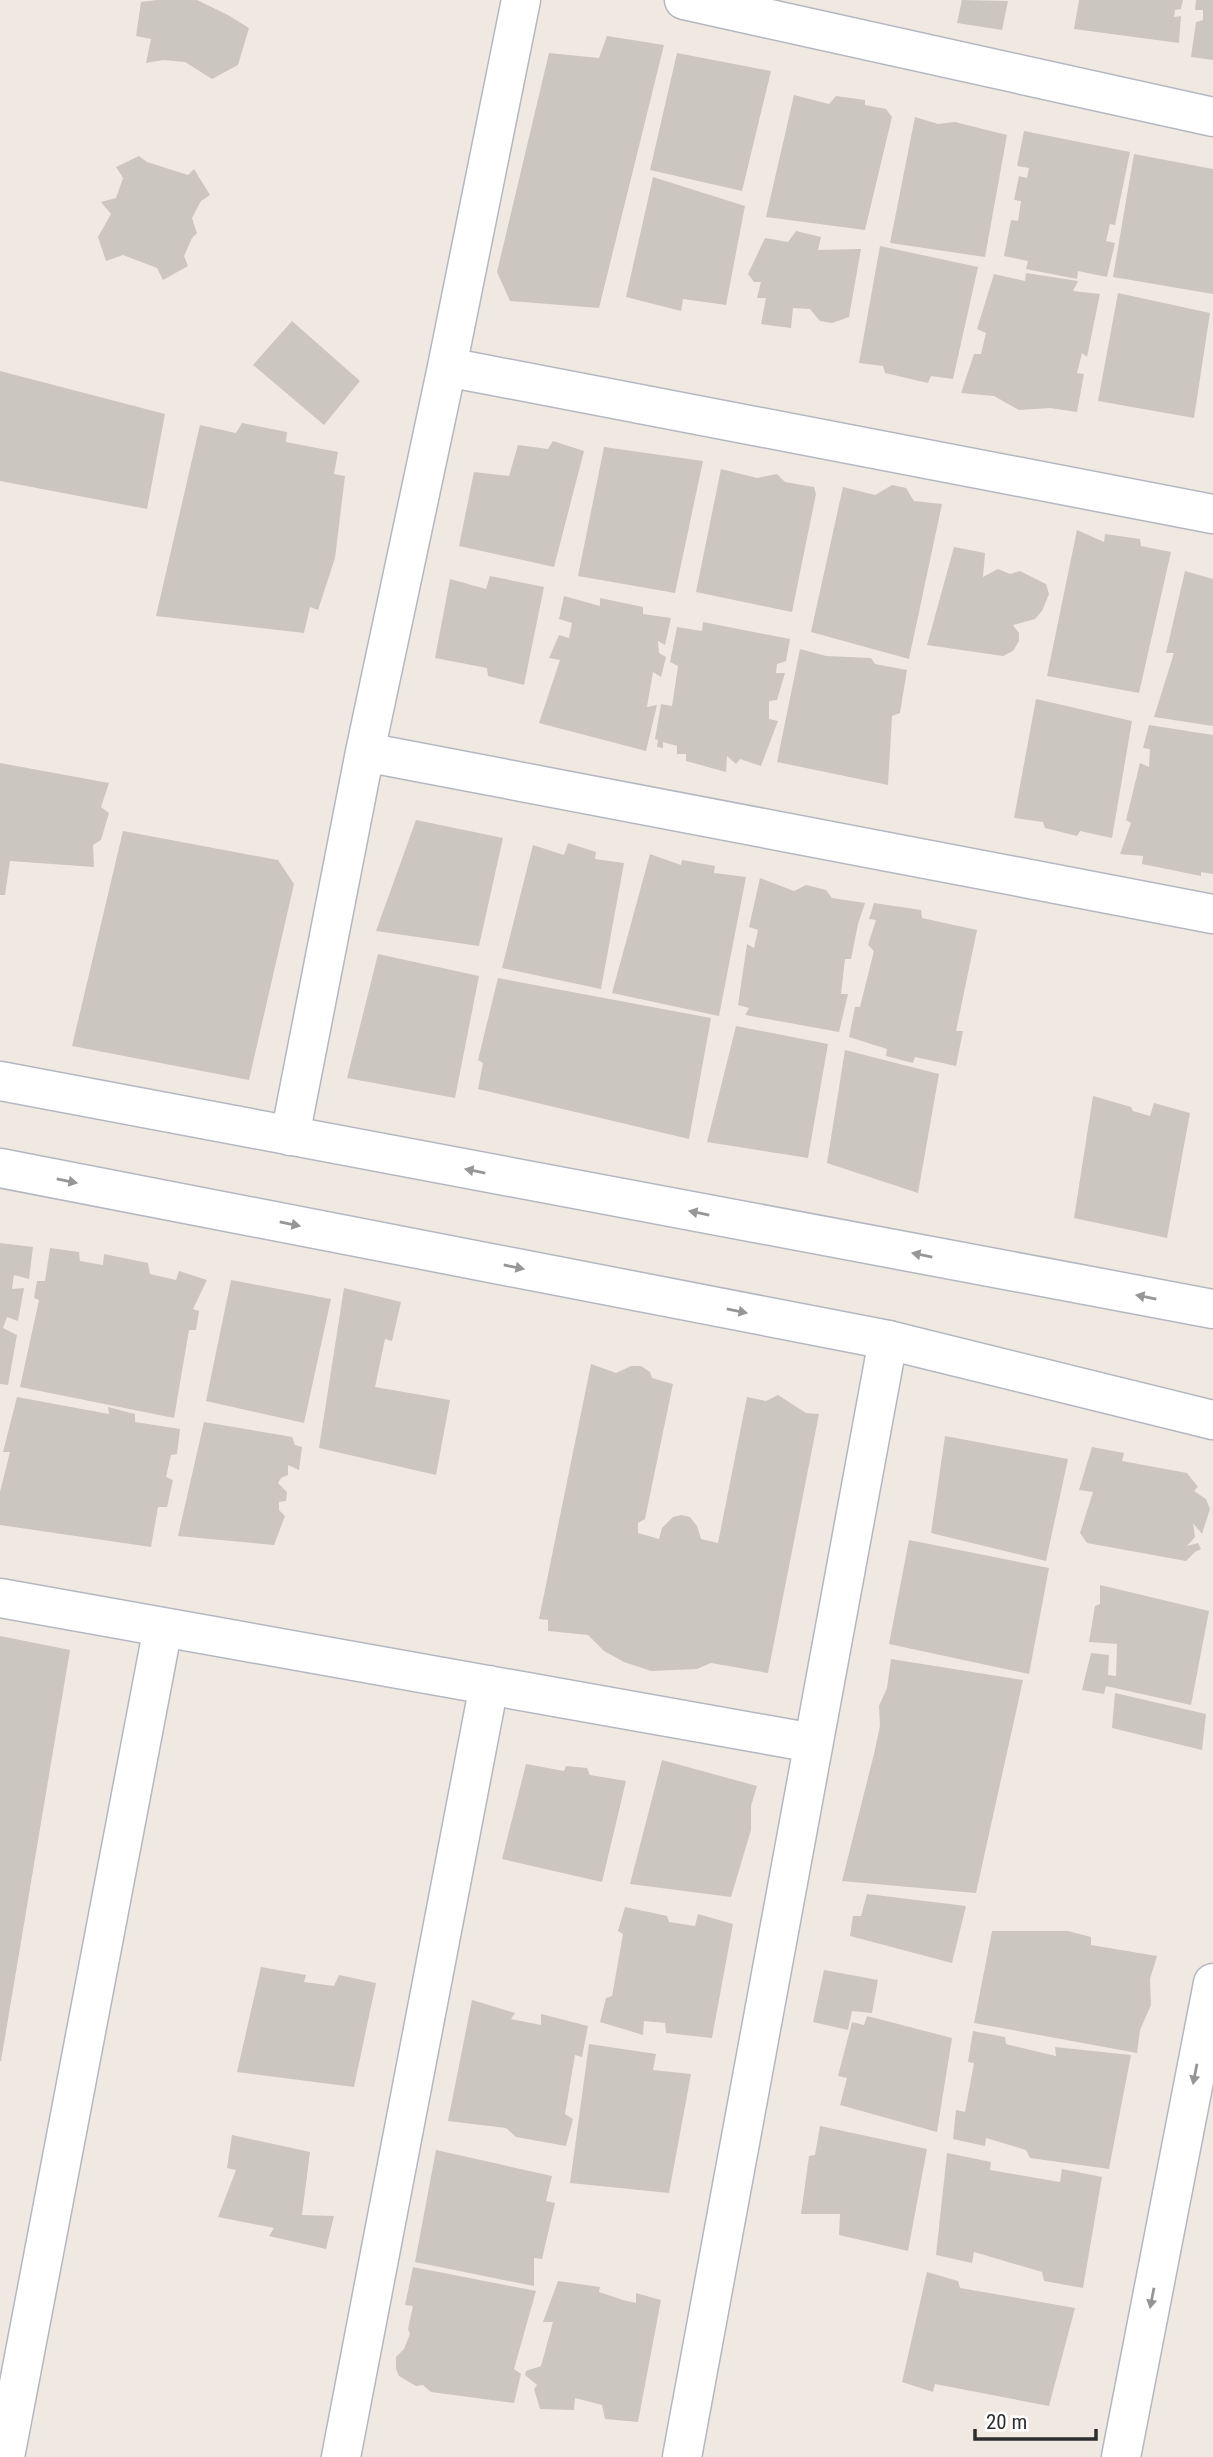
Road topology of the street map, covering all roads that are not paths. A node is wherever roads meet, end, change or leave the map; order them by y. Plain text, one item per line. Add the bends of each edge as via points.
1 (521, 0) edge
2 (684, 0) edge
3 (1213, 117) edge
4 (447, 367) junction
5 (1213, 514) edge
6 (365, 752) junction
7 (1213, 914) edge
8 (0, 1081) edge
9 (290, 1136) junction
10 (0, 1168) edge
11 (1213, 1309) edge
12 (888, 1340) junction
13 (1213, 1420) edge
14 (0, 1598) edge
15 (163, 1627) junction
16 (489, 1685) junction
17 (813, 1743) junction
18 (1213, 1983) edge
19 (5, 2457) edge
20 (341, 2457) edge
21 (682, 2457) edge
22 (1122, 2457) edge

1 - 4 street
2 - 3 street
4 - 5 street
4 - 6 street
6 - 7 street
6 - 9 street
8 - 9 street
11 -> 9 street
10 -> 12 street
12 - 13 street
12 - 17 street
14 - 15 street
15 - 16 street
15 - 19 street
16 - 17 street
16 - 20 street
17 - 21 street
18 -> 22 street

